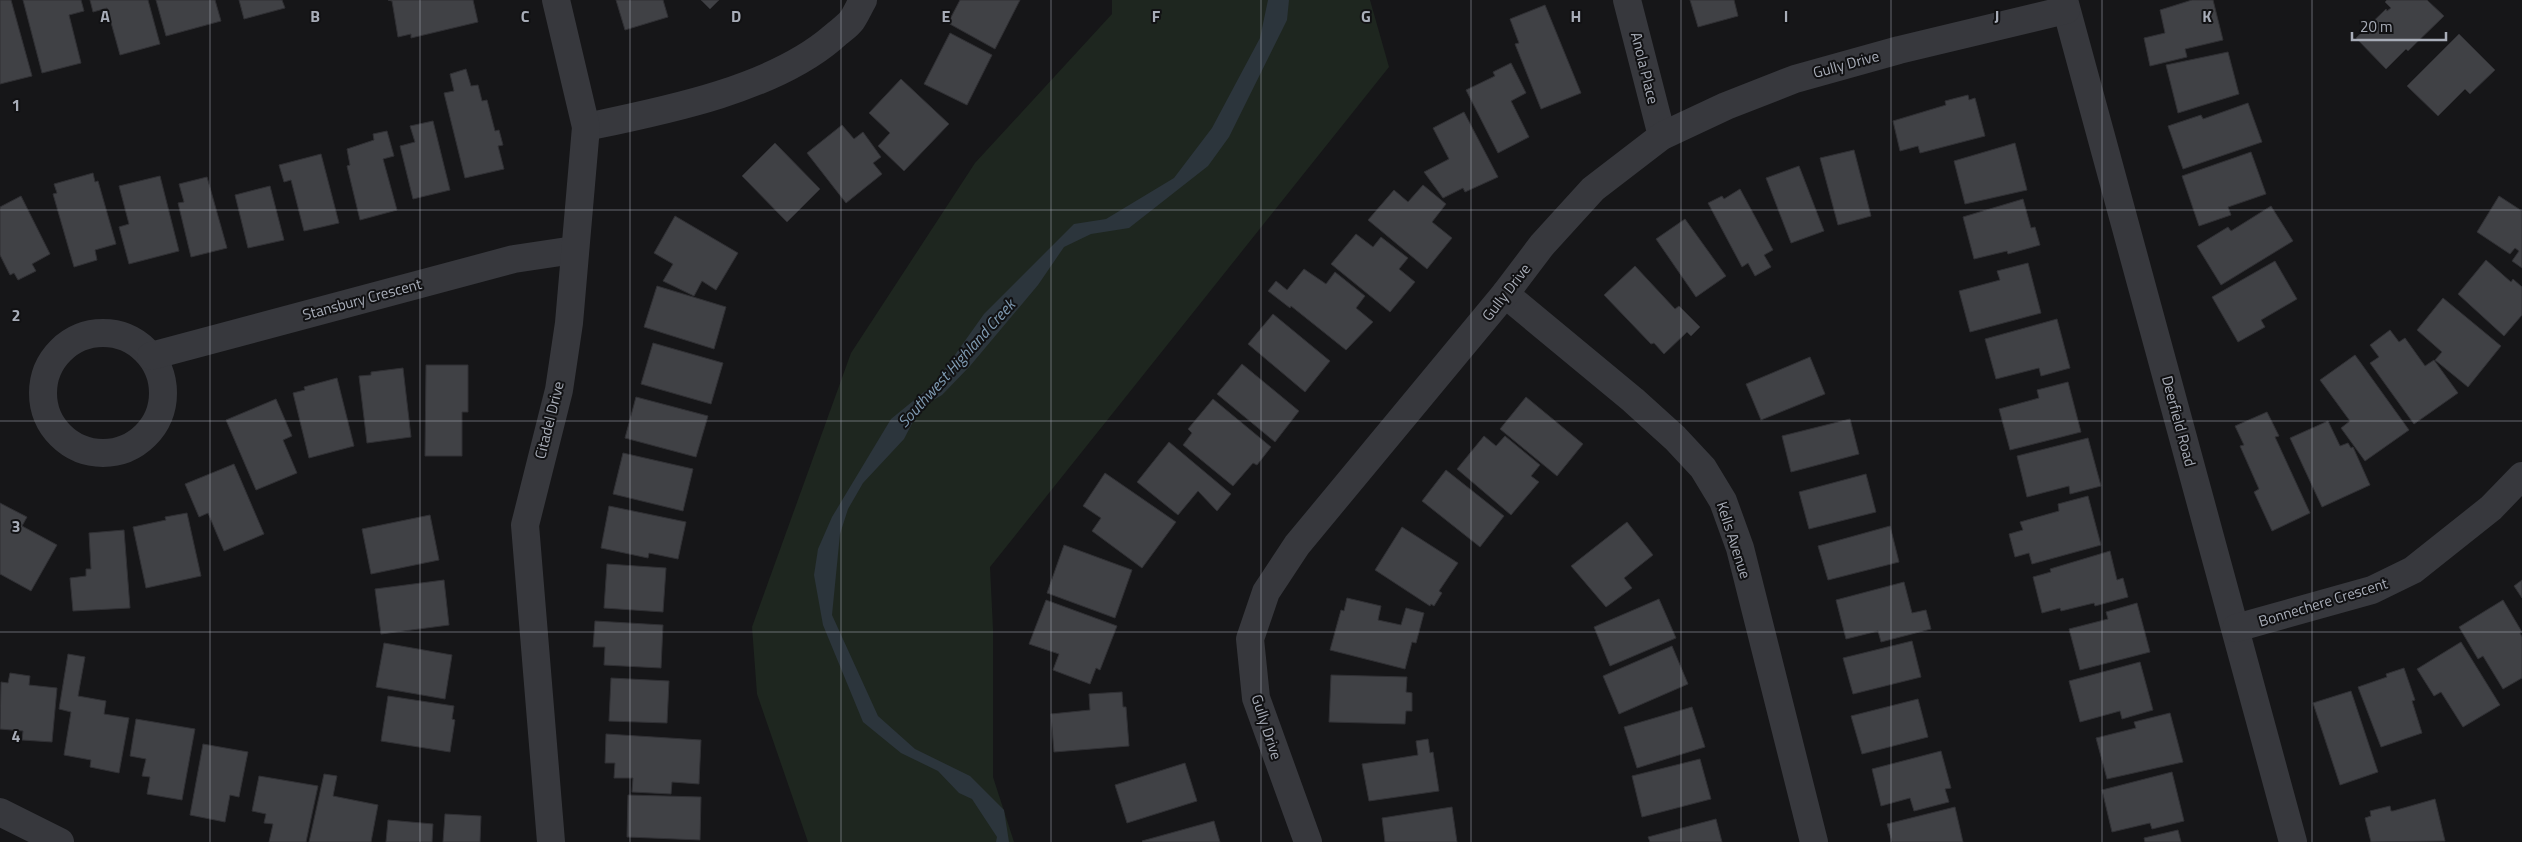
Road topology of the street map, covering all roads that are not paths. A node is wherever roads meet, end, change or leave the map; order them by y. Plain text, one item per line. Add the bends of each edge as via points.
1 (556, 0) edge
2 (863, 0) edge
3 (1627, 0) edge
4 (2065, 5) edge
5 (586, 127) junction
6 (1662, 136) junction
7 (574, 250) junction
8 (1505, 294) junction
9 (151, 356) junction
10 (2522, 476) edge
11 (2236, 628) junction
12 (0, 812) edge
13 (60, 842) edge
14 (551, 842) edge
15 (1308, 842) edge
16 (1814, 842) edge
17 (2292, 842) edge

1 - 5 street, Citadel Drive
2 - 5 street via 851,21 827,42 768,76 730,91
3 - 6 street, Anola Place
4 - 6 street, Gully Drive via 1795,79
4 - 11 street, Deerfield Road
5 - 7 street, Citadel Drive
6 - 8 street, Gully Drive via 1594,189 1542,245
7 - 9 street, Stansbury Crescent via 514,260
7 - 14 street, Citadel Drive via 569,323 559,390 524,525
8 - 15 street, Gully Drive via 1297,545 1266,592 1250,639 1256,698
8 - 16 street, Kells Avenue via 1675,438 1703,468 1723,501 1740,548
9 - 9 street via 136,342 117,334 96,333 77,338 60,350 48,367 43,387 44,408 52,427 66,441 82,450 101,454 121,451 138,443 152,429 161,412 164,392 160,373
10 - 11 street, Bonnechere Crescent via 2491,508 2413,570 2372,590
11 - 17 street, Deerfield Road
12 - 13 street

